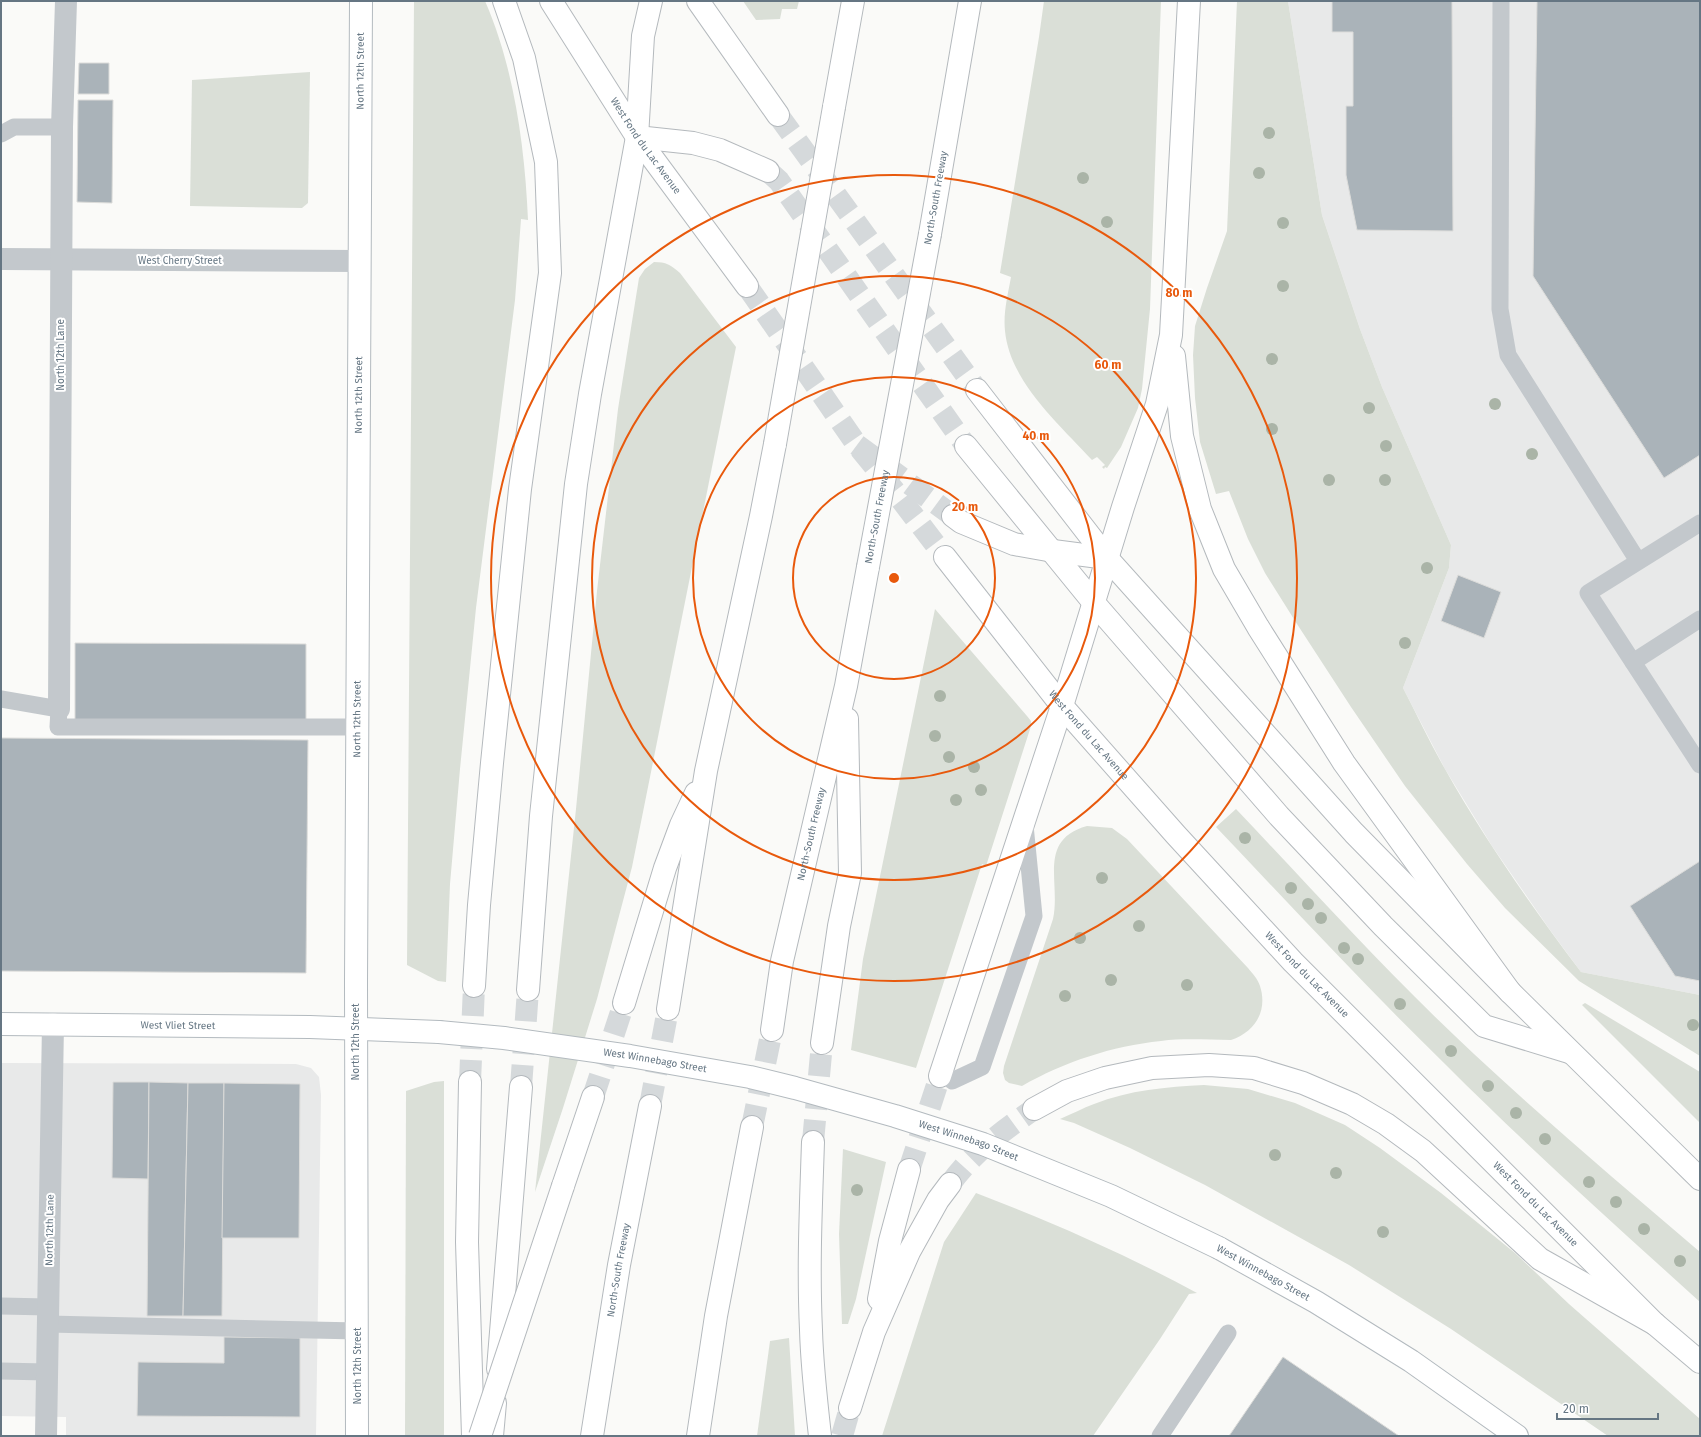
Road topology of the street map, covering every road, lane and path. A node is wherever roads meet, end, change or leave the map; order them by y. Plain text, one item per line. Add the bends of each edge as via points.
1 (66, 1) edge
2 (361, 1) edge
3 (504, 1) edge
4 (551, 1) edge
5 (651, 1) edge
6 (698, 1) edge
7 (853, 1) edge
8 (970, 1) edge
9 (1189, 1) edge
10 (1501, 1) edge
11 (778, 116) tunnel mouth
12 (62, 127) junction
13 (1, 134) edge
14 (637, 137) junction
15 (768, 171) tunnel mouth
16 (1, 259) edge
17 (62, 260) junction
18 (359, 261) junction
19 (747, 286) tunnel mouth
20 (1171, 335) junction
21 (977, 390) tunnel mouth
22 (966, 446) tunnel mouth
23 (953, 516) tunnel mouth
24 (1700, 523) edge
25 (1053, 551) junction
26 (945, 557) tunnel mouth
27 (1107, 558) junction
28 (1638, 561) junction
29 (1094, 603) junction
30 (1700, 619) edge
31 (1633, 662) junction
32 (846, 686) junction
33 (1, 699) edge
34 (1062, 706) junction
35 (59, 708) junction
36 (357, 727) junction
37 (1700, 765) edge
38 (706, 770) junction
39 (1025, 820) junction
40 (474, 986) tunnel mouth
41 (528, 990) tunnel mouth
42 (1510, 992) junction
43 (624, 1002) tunnel mouth
44 (668, 1009) tunnel mouth
45 (1, 1024) edge
46 (53, 1024) junction
47 (356, 1029) junction
48 (772, 1030) tunnel mouth
49 (822, 1043) tunnel mouth
50 (1572, 1053) junction
51 (946, 1079) joint
52 (470, 1082) tunnel mouth
53 (521, 1087) tunnel mouth
54 (593, 1097) tunnel mouth
55 (650, 1106) tunnel mouth
56 (1034, 1109) tunnel mouth
57 (752, 1127) tunnel mouth
58 (814, 1142) tunnel mouth
59 (909, 1170) tunnel mouth
60 (1700, 1179) edge
61 (950, 1184) tunnel mouth
62 (1, 1306) edge
63 (48, 1316) junction
64 (1655, 1324) junction
65 (358, 1331) junction
66 (874, 1332) junction
67 (1228, 1333) dead end
68 (1700, 1362) edge
69 (1, 1371) edge
70 (46, 1372) junction
71 (850, 1408) tunnel mouth
72 (46, 1436) edge
73 (357, 1436) edge
74 (473, 1436) edge
75 (480, 1436) edge
76 (492, 1436) edge
77 (592, 1436) edge
78 (698, 1436) edge
79 (820, 1436) edge
80 (1160, 1436) edge
81 (1517, 1436) edge

1 - 12 street, North 12th Lane
2 - 18 main road, North 12th Street
3 - 40 main road via 524,58 546,162 550,272 518,512 492,763
4 - 14 main road, West Fond du Lac Avenue
5 - 14 main road via 643,36
6 - 11 main road
7 - 38 main road, bridge via 761,516
8 - 32 main road, North-South Freeway, bridge via 930,234
9 - 20 main road
10 - 28 lane via 1500,309 1508,355
12 - 13 lane via 14,127
12 - 17 street, North 12th Lane
14 - 15 main road via 693,143 720,150
14 - 19 main road, West Fond du Lac Avenue
14 - 41 main road via 576,484 541,816
16 - 17 street, West Cherry Street
17 - 18 street, West Cherry Street
17 - 35 street, North 12th Lane
18 - 36 main road, North 12th Street
20 - 27 main road via 1157,404
20 - 42 main road via 1182,436 1200,509 1224,569 1258,628 1344,763
21 - 27 main road
22 - 25 main road
23 - 25 main road via 1014,544
24 - 28 lane
25 - 27 main road
25 - 29 main road
26 - 34 main road, West Fond du Lac Avenue
27 - 29 main road
27 - 42 main road via 1354,833
28 - 31 lane via 1588,593
29 - 34 main road
29 - 50 main road via 1279,816 1383,926 1484,1026
30 - 31 lane
31 - 37 lane
32 - 48 main road, North-South Freeway via 782,961
32 - 49 main road via 850,873 839,926
33 - 35 lane
34 - 39 main road
34 - 64 main road, West Fond du Lac Avenue via 1293,962
35 - 36 lane via 58,727
36 - 47 main road, North 12th Street
38 - 43 main road via 667,862
38 - 44 main road
39 - 51 main road
39 - 51 lane via 1034,916 982,1067
42 - 50 main road
45 - 46 main road, West Vliet Street
46 - 47 main road, West Vliet Street via 310,1026
46 - 63 street, North 12th Lane
47 - 65 main road, North 12th Street
47 - 81 main road, West Winnebago Street, bridge via 439,1032 504,1038 750,1077 895,1116 983,1144 1111,1196 1219,1248 1316,1302 1404,1357
50 - 60 main road
52 - 74 main road via 467,1242
53 - 76 main road
54 - 75 main road, bridge
55 - 77 main road, North-South Freeway via 619,1265
56 - 64 main road via 1067,1091 1092,1082 1152,1068 1209,1065 1254,1068 1303,1083 1352,1104 1386,1124 1423,1151 1540,1259
57 - 78 main road via 716,1316
58 - 79 main road via 810,1260 811,1329
59 - 66 main road via 890,1241
61 - 66 main road via 938,1200 909,1252
62 - 63 lane
63 - 65 lane
63 - 70 street, North 12th Lane
64 - 68 main road, West Fond du Lac Avenue
65 - 73 main road, North 12th Street
66 - 71 main road
67 - 80 lane
69 - 70 lane
70 - 72 street, North 12th Lane

